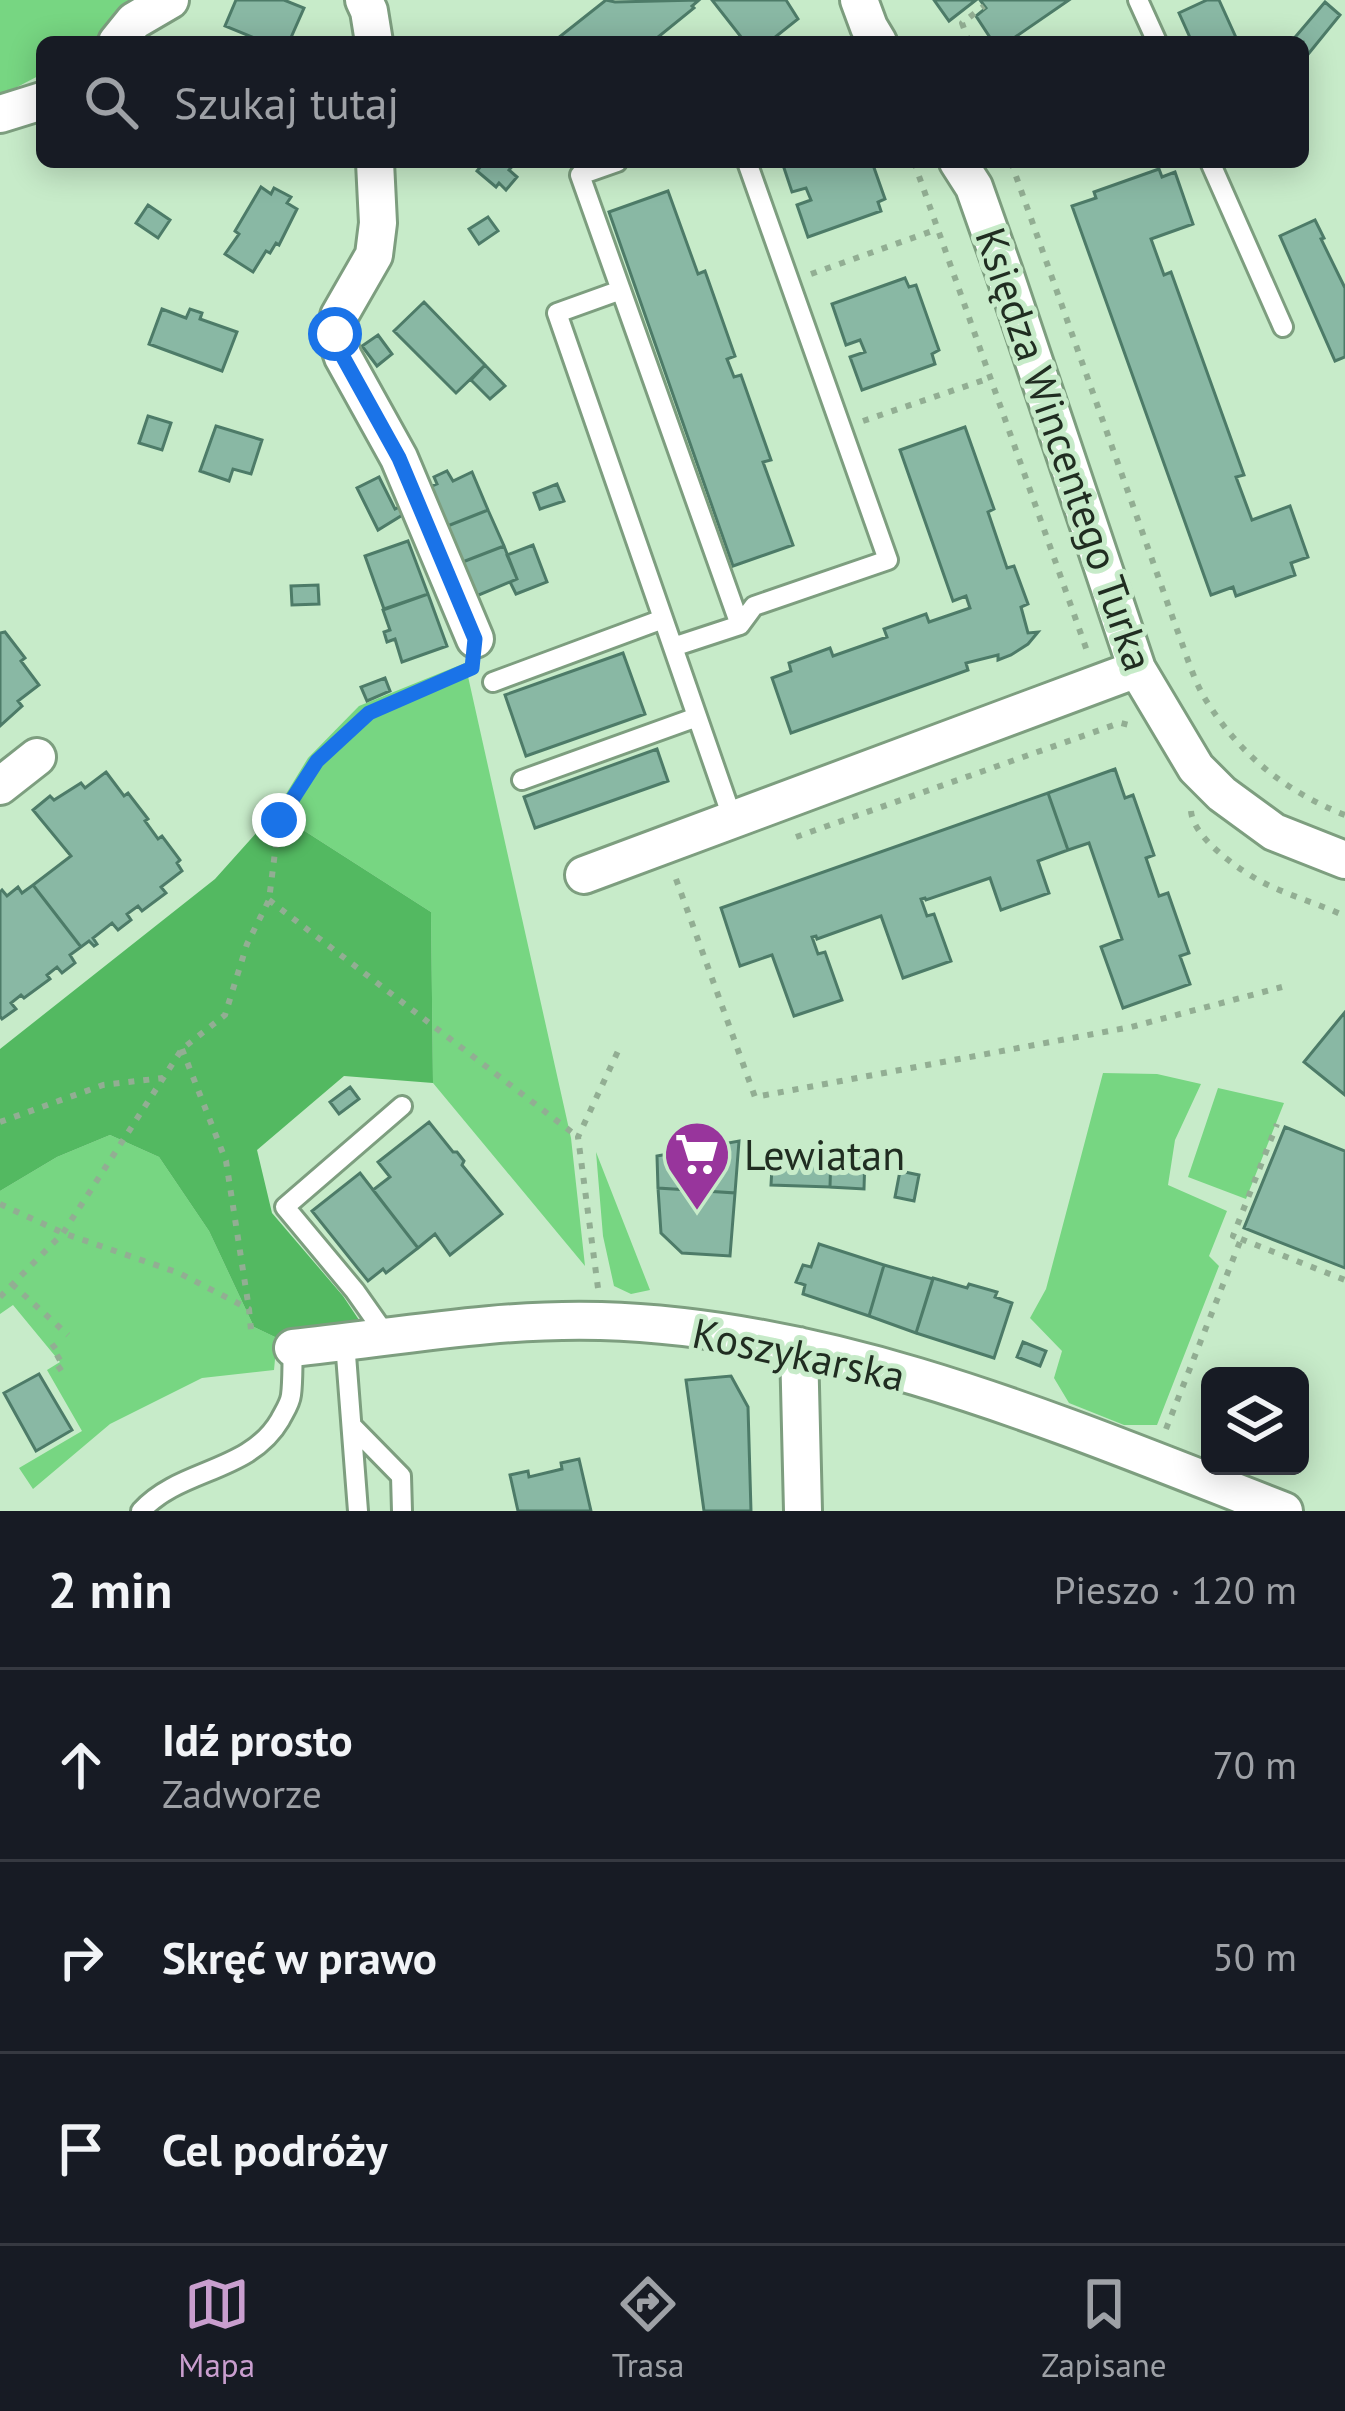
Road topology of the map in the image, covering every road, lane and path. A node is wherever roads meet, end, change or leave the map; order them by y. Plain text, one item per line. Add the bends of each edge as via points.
1 (170, 0) edge
2 (364, 0) edge
3 (859, 0) edge
4 (1138, 0) edge
5 (984, 6) dead end
6 (122, 36) edge
7 (373, 36) edge
8 (874, 36) edge
9 (967, 36) edge
10 (1154, 36) edge
11 (36, 103) edge
12 (0, 114) edge
13 (375, 168) edge
14 (599, 168) edge
15 (749, 168) edge
16 (916, 168) edge
17 (962, 168) edge
18 (1013, 168) edge
19 (1213, 168) edge
20 (938, 229) junction
21 (790, 282) junction
22 (621, 290) junction
23 (1283, 327) dead end
24 (990, 378) junction
25 (842, 428) junction
26 (663, 619) junction
27 (740, 625) junction
28 (475, 639) joint
29 (673, 647) junction
30 (1137, 669) junction
31 (493, 682) dead end
32 (1099, 683) junction
33 (697, 717) junction
34 (1135, 727) dead end
35 (38, 757) dead end
36 (522, 780) dead end
37 (0, 786) edge
38 (1190, 800) dead end
39 (1345, 815) edge
40 (733, 820) junction
41 (785, 840) dead end
42 (1345, 860) edge
43 (584, 875) dead end
44 (676, 879) dead end
45 (269, 900) junction
46 (1345, 916) edge
47 (1282, 987) dead end
48 (182, 1049) junction
49 (620, 1049) dead end
50 (163, 1078) junction
51 (402, 1106) dead end
52 (0, 1122) edge
53 (1277, 1124) dead end
54 (578, 1137) junction
55 (0, 1204) edge
56 (63, 1233) junction
57 (1241, 1239) junction
58 (1345, 1280) edge
59 (12, 1284) junction
60 (0, 1297) edge
61 (249, 1309) junction
62 (602, 1322) junction
63 (251, 1330) dead end
64 (68, 1335) dead end
65 (386, 1335) junction
66 (345, 1342) junction
67 (52, 1344) dead end
68 (800, 1346) junction
69 (293, 1348) joint
70 (63, 1373) dead end
71 (352, 1426) junction
72 (1154, 1460) junction
73 (141, 1511) edge
74 (358, 1511) edge
75 (403, 1511) edge
76 (803, 1511) edge
77 (1284, 1511) edge

1 - 6 street
2 - 7 street
3 - 8 street
4 - 10 lane
5 - 9 path via 962,23
11 - 12 street
13 - 28 street via 374,255 335,334 399,458
14 - 22 lane via 580,175
15 - 21 lane
16 - 20 path
17 - 30 street, Księdza Wincentego Turka
18 - 39 path via 1203,694 1257,765
19 - 23 lane
20 - 21 path
20 - 24 path
21 - 25 lane
22 - 26 lane via 557,313
22 - 27 lane
24 - 25 path
24 - 32 path
25 - 27 lane via 888,560 754,606
26 - 29 lane
26 - 31 lane
27 - 29 lane
28 - 45 path via 472,668 369,713 317,761 279,820
29 - 33 lane
30 - 32 street
30 - 42 street, Księdza Wincentego Turka via 1196,768 1222,794 1274,832
32 - 40 street
33 - 36 lane
33 - 40 lane
34 - 41 path via 1114,725
35 - 37 street
38 - 46 path via 1192,823 1211,846 1262,882
40 - 43 street
44 - 47 path via 755,1097 1131,1027
45 - 48 path via 225,1015
45 - 54 path
48 - 50 path
48 - 61 path via 226,1160
49 - 54 path
50 - 52 path via 103,1085
50 - 56 path
51 - 65 lane via 285,1207
53 - 57 path via 1233,1236
54 - 62 path
55 - 56 path
56 - 59 path
56 - 61 path via 179,1273
57 - 58 path
57 - 72 path
59 - 60 path
59 - 64 path
61 - 63 path
62 - 65 street, Koszykarska
62 - 68 street, Koszykarska
65 - 66 street, Koszykarska
66 - 69 street, Koszykarska
66 - 71 lane
67 - 70 path
68 - 72 street, Koszykarska via 959,1390
68 - 76 street
69 - 73 lane via 291,1400 253,1452 186,1480
71 - 74 lane
71 - 75 lane via 401,1476
72 - 77 street, Koszykarska

